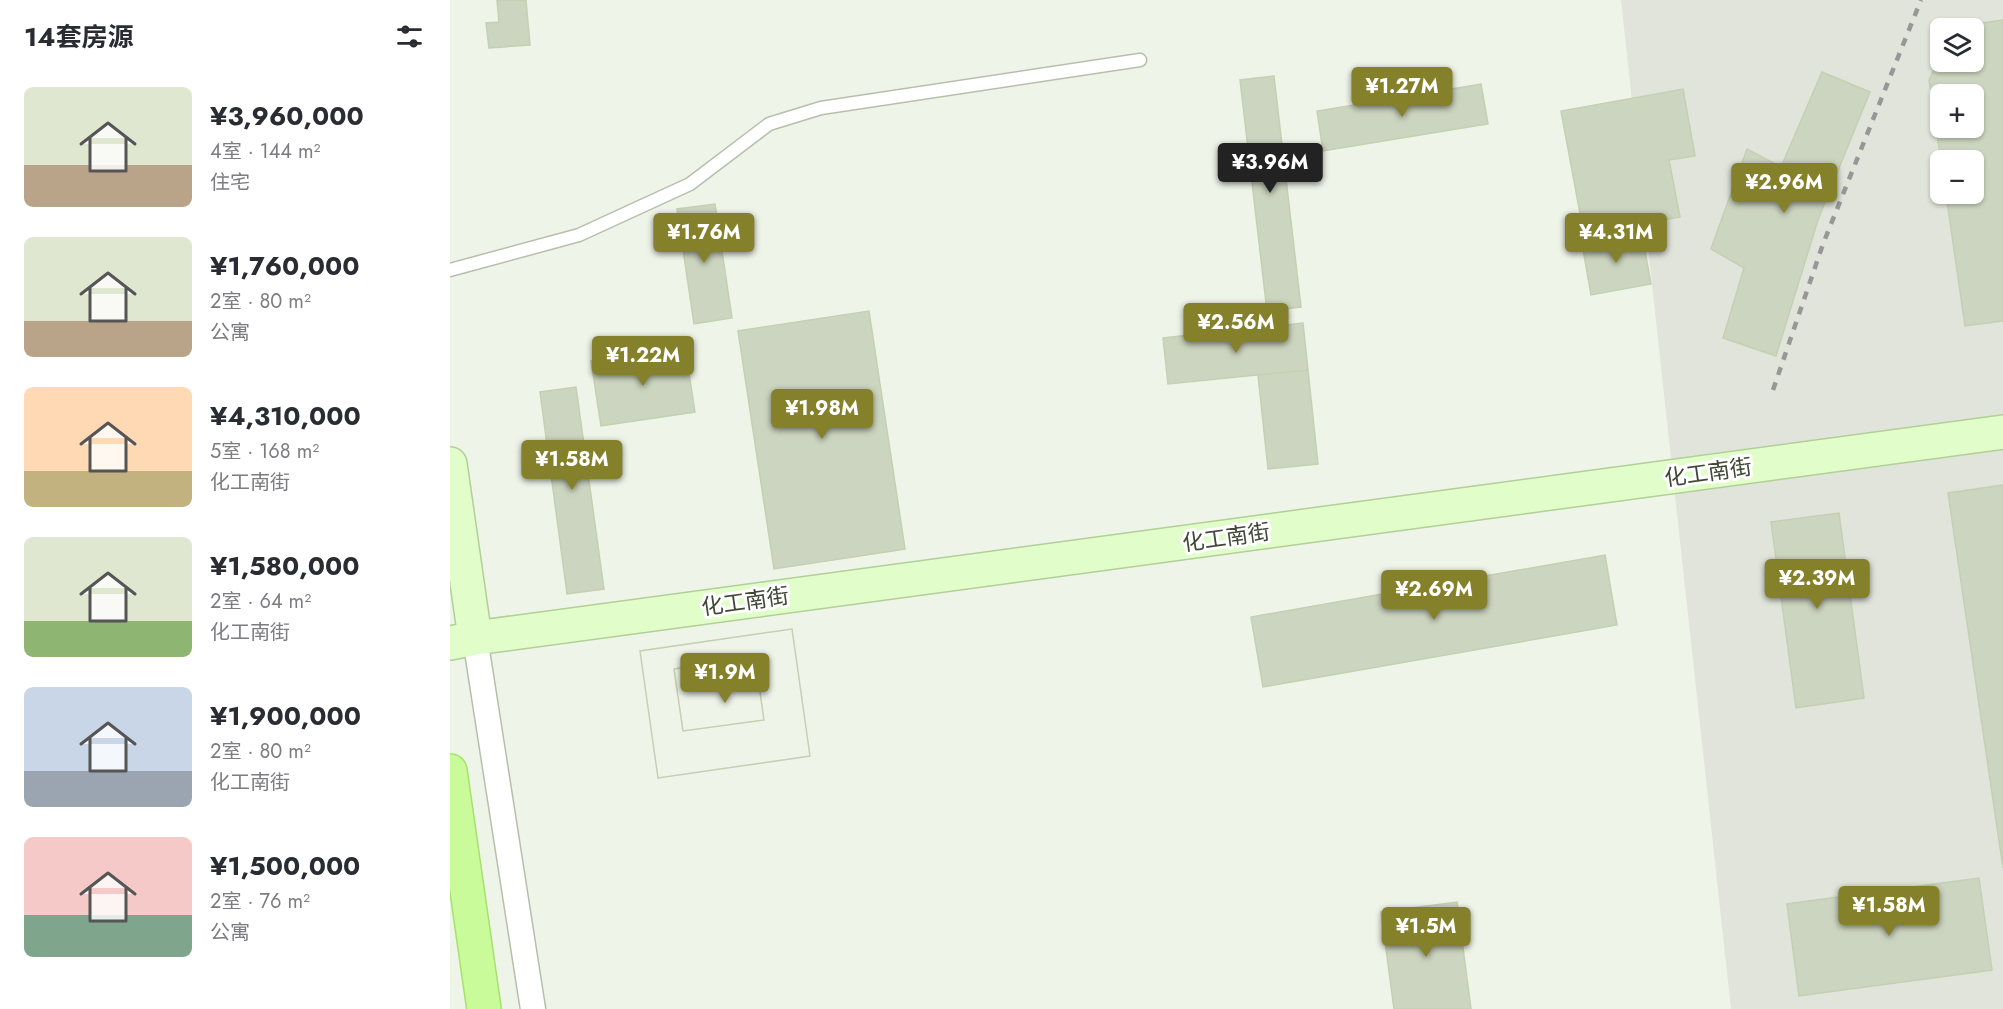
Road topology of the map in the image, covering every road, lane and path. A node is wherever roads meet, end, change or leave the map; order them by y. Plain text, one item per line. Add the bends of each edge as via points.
1 (1140, 60) dead end
2 (450, 270) edge
3 (2003, 432) edge
4 (450, 464) edge
5 (463, 640) edge
6 (450, 771) edge
7 (484, 1009) edge
8 (533, 1009) edge

1 - 2 lane via 821,108 769,124 690,184 579,235
3 - 5 street, 化工南街
4 - 5 street
5 - 8 street
6 - 7 main road

